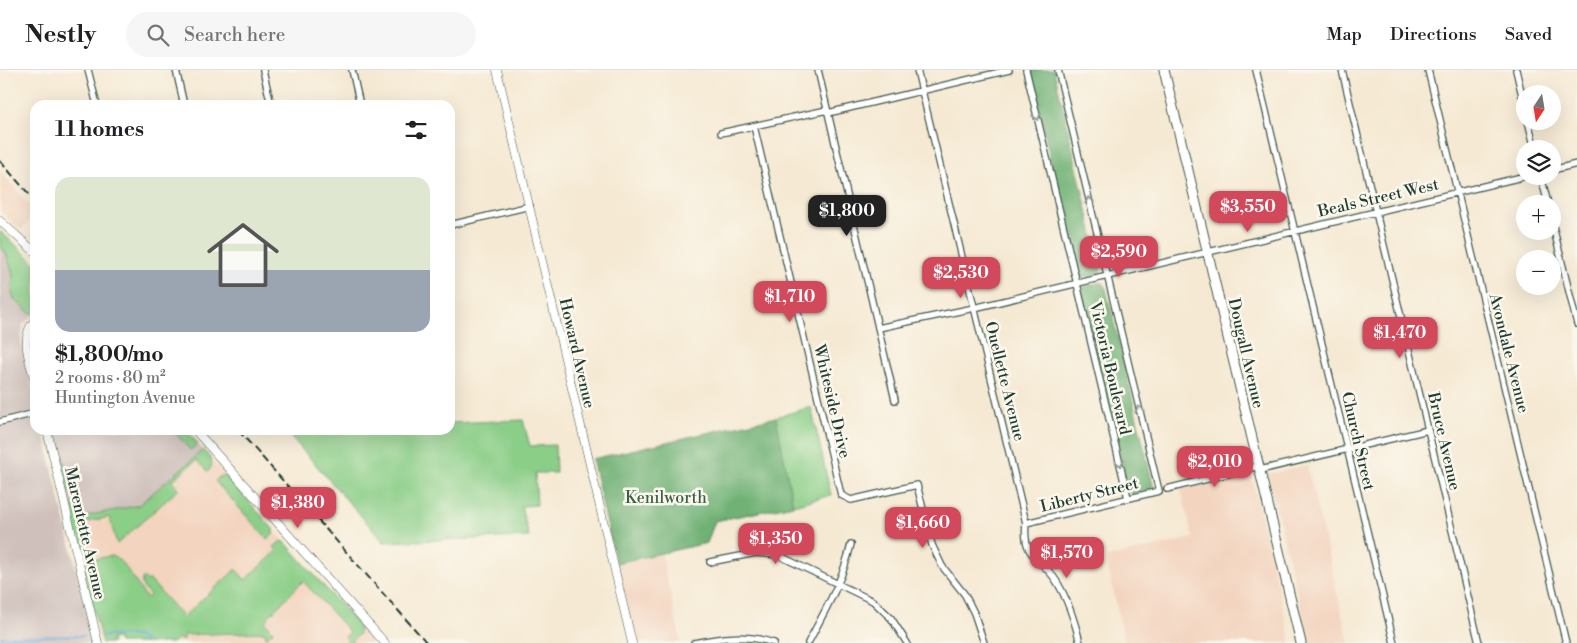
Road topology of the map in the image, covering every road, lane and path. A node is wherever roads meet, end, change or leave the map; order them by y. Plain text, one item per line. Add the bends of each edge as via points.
1 (88, 70) edge
2 (176, 70) edge
3 (263, 70) edge
4 (352, 70) edge
5 (498, 70) edge
6 (818, 70) edge
7 (917, 70) edge
8 (1009, 70) edge
9 (1026, 70) edge
10 (1058, 70) edge
11 (1164, 70) edge
12 (1256, 70) edge
13 (1342, 70) edge
14 (1428, 70) edge
15 (1516, 70) edge
16 (1520, 85) edge
17 (922, 91) junction
18 (96, 100) edge
19 (183, 100) edge
20 (270, 100) edge
21 (359, 100) edge
22 (828, 111) junction
23 (754, 126) junction
24 (721, 133) dead end
25 (1577, 164) edge
26 (1561, 168) edge
27 (1516, 178) edge
28 (1457, 192) junction
29 (530, 206) junction
30 (1376, 212) junction
31 (0, 221) edge
32 (455, 224) edge
33 (1295, 232) junction
34 (1556, 240) edge
35 (30, 248) edge
36 (1208, 253) junction
37 (1108, 277) junction
38 (1077, 284) junction
39 (974, 308) junction
40 (1577, 324) edge
41 (878, 328) junction
42 (30, 329) edge
43 (30, 361) edge
44 (895, 400) dead end
45 (30, 414) edge
46 (0, 422) edge
47 (1428, 430) junction
48 (48, 435) edge
49 (199, 435) edge
50 (1347, 450) junction
51 (1259, 468) junction
52 (1167, 489) dead end
53 (1159, 491) joint
54 (1128, 498) junction
55 (1026, 523) junction
56 (852, 544) dead end
57 (710, 562) dead end
58 (839, 584) junction
59 (98, 643) edge
60 (385, 643) edge
61 (632, 643) edge
62 (694, 643) edge
63 (774, 643) edge
64 (808, 643) edge
65 (907, 643) edge
66 (984, 643) edge
67 (1080, 643) edge
68 (1301, 643) edge
69 (1394, 643) edge
70 (1479, 643) edge
71 (1566, 643) edge

1 - 18 street
2 - 19 street
3 - 20 street
4 - 21 street
5 - 29 street, Howard Avenue
6 - 22 street
7 - 17 street, Ouellette Avenue
8 - 17 street
9 -> 38 street, Victoria Boulevard
37 -> 10 street, Victoria Boulevard
11 - 36 main road, Dougall Avenue
12 - 33 street, Church Street
13 - 30 street, Bruce Avenue
14 - 28 street, Avondale Avenue
15 - 16 street
17 - 22 street
17 - 39 street, Ouellette Avenue
22 - 23 street
22 - 41 street
23 - 24 street
23 - 66 street, Whiteside Drive via 841,495 851,500 917,485 932,546 942,566 965,595
25 - 26 street
27 - 28 street, Beals Street West
28 - 30 street, Beals Street West
28 - 71 street, Avondale Avenue
29 - 32 street
29 - 61 street, Howard Avenue
30 - 33 street, Beals Street West
30 - 47 street, Bruce Avenue
31 - 35 street
33 - 36 street, Beals Street West
33 - 50 street, Church Street
34 - 40 street
36 - 37 street, Beals Street West
36 - 51 main road, Dougall Avenue
37 - 38 street, Beals Street West
53 -> 37 street, Victoria Boulevard
38 - 39 street, Beals Street West
38 -> 54 street, Victoria Boulevard
39 - 41 street, Beals Street West
39 - 55 street, Ouellette Avenue
41 - 44 street
42 - 43 street via 26,345
45 - 46 street
47 - 50 street
47 - 70 street, Bruce Avenue
48 - 59 street, Marentette Avenue
49 - 60 street
50 - 51 street
50 - 69 street, Church Street
51 - 52 street
51 - 68 main road, Dougall Avenue
53 - 54 street, Liberty Street
54 - 55 street, Liberty Street
55 - 67 street, Ouellette Avenue via 1028,548 1056,580
56 - 58 street
57 - 58 street via 756,553 778,555
58 - 64 street
58 - 65 street via 873,601 891,618
62 - 63 street via 736,637

